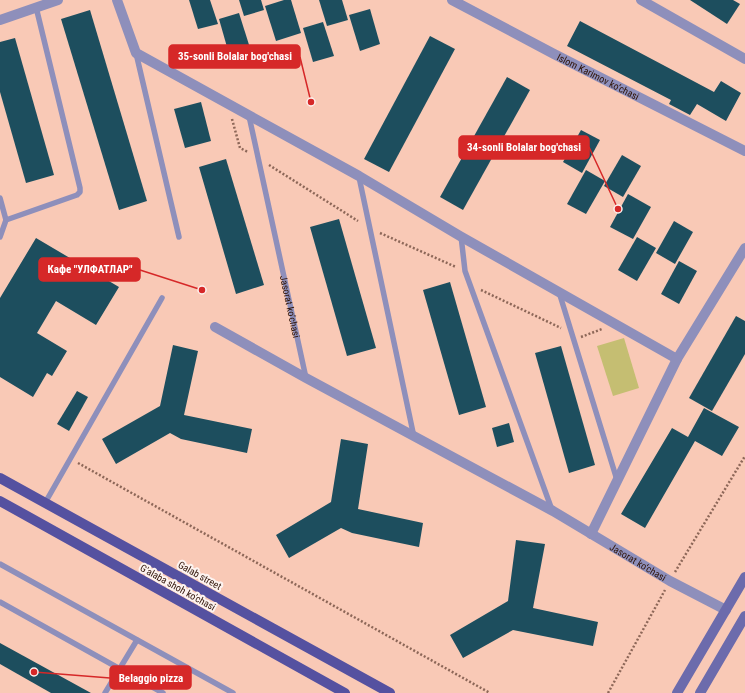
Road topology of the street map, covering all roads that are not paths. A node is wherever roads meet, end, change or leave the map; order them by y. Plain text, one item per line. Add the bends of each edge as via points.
1 (58, 0) edge
2 (117, 0) edge
3 (452, 0) edge
4 (641, 0) edge
5 (36, 7) junction
6 (0, 20) edge
7 (136, 53) junction
8 (745, 59) edge
9 (249, 114) junction
10 (745, 151) edge
11 (359, 176) junction
12 (0, 198) edge
13 (6, 220) junction
14 (460, 236) junction
15 (0, 237) edge
16 (179, 237) dead end
17 (745, 248) edge
18 (559, 292) junction
19 (162, 298) dead end
20 (215, 327) dead end
21 (677, 359) junction
22 (306, 378) junction
23 (414, 437) junction
24 (0, 478) edge
25 (617, 480) junction
26 (0, 501) edge
27 (45, 503) junction
28 (553, 511) junction
29 (591, 534) junction
30 (0, 564) edge
31 (745, 577) edge
32 (0, 602) edge
33 (726, 610) junction
34 (745, 616) edge
35 (137, 640) junction
36 (120, 669) junction
37 (105, 693) edge
38 (163, 693) edge
39 (233, 693) edge
40 (345, 693) edge
41 (390, 693) edge
42 (677, 693) edge
43 (700, 693) edge

1 - 5 street
2 - 7 street
3 - 10 street, Islom Karimov ko‘chasi
4 - 8 street
5 - 6 street
5 - 13 lane via 80,192
7 - 9 street
7 - 16 lane
9 - 11 street
9 - 22 lane, Jasorat ko‘chasi
11 - 14 street
11 - 23 lane
12 - 13 lane
13 - 15 lane
14 - 18 street
14 - 28 lane via 465,271
17 - 21 street
18 - 21 street
18 - 25 lane
19 - 27 lane
20 - 22 street
21 - 25 street
22 - 23 street, Jasorat ko‘chasi
23 - 28 street, Jasorat ko‘chasi
24 - 27 main road, Galab street
25 - 29 street
26 - 40 main road, G'alaba shoh ko'chasi
27 - 41 main road, Galab street
28 - 29 street, Jasorat ko‘chasi
29 - 33 street, Jasorat ko‘chasi via 670,581
30 - 35 lane
31 - 33 main road
32 - 36 lane
33 - 42 main road
34 - 43 main road
35 - 36 lane
35 - 39 lane
36 - 37 lane
36 - 38 lane

